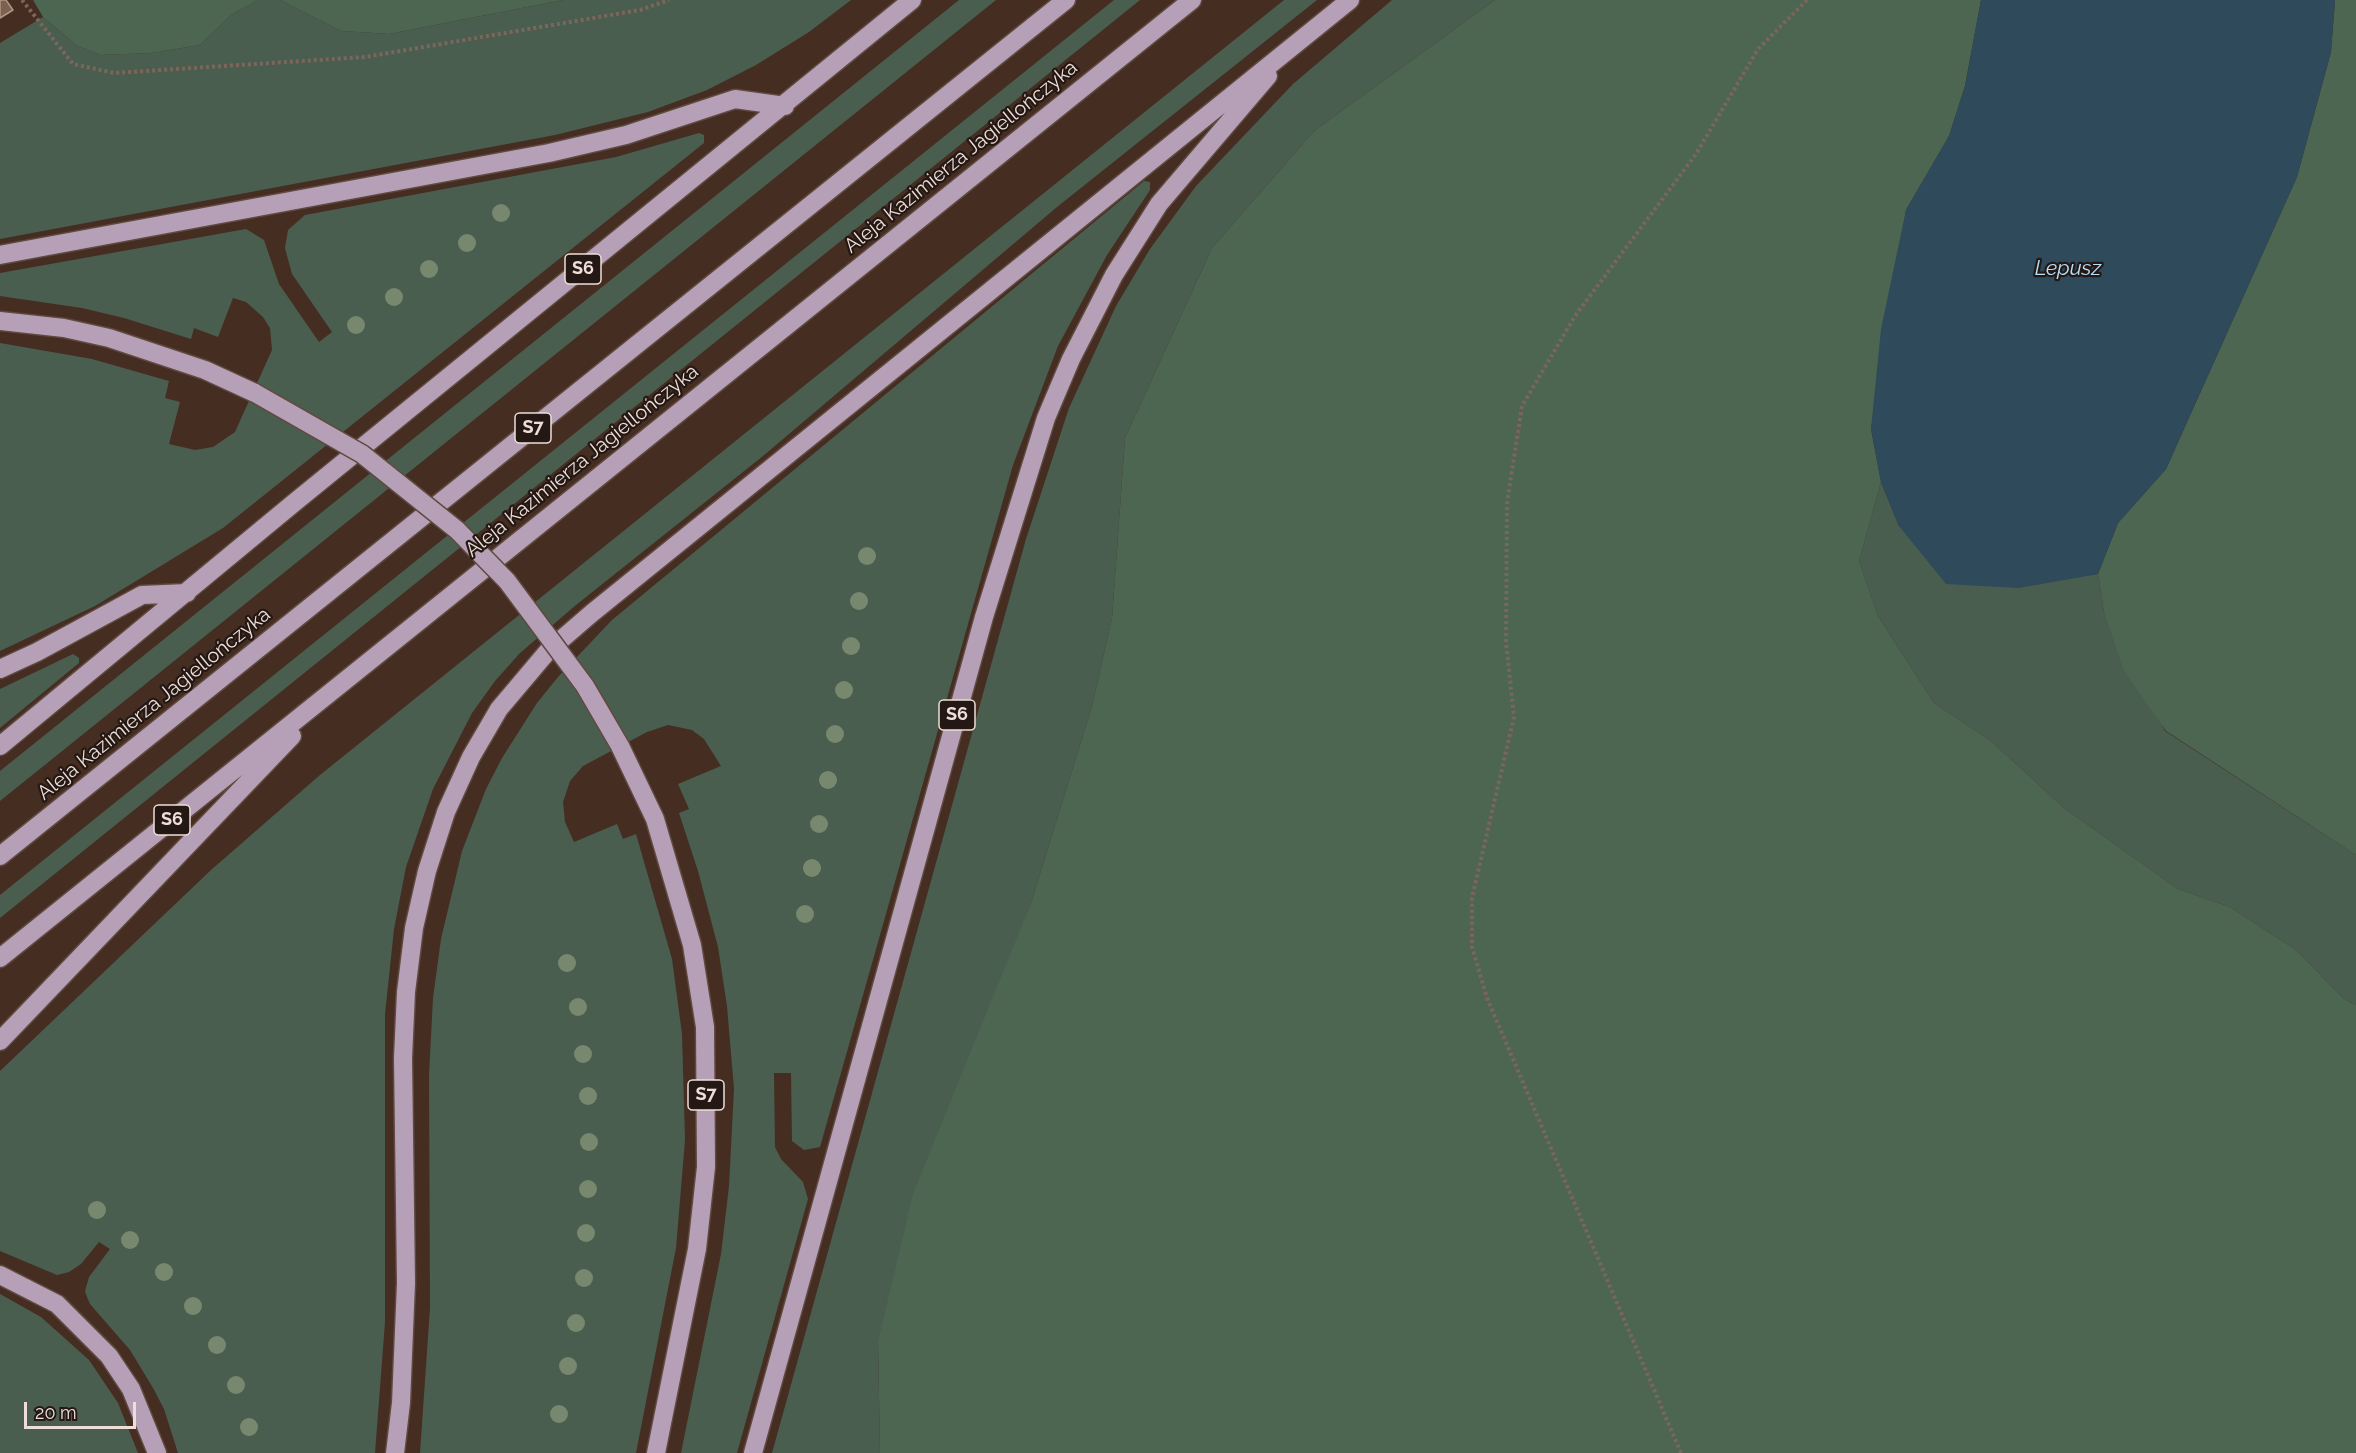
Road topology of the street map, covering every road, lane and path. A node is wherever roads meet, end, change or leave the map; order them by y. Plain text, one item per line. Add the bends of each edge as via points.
1 (22, 0) edge
2 (669, 0) edge
3 (912, 0) edge
4 (1066, 0) edge
5 (1192, 0) edge
6 (1350, 0) edge
7 (1807, 0) edge
8 (1297, 42) junction
9 (785, 106) junction
10 (0, 255) edge
11 (0, 321) edge
12 (188, 593) junction
13 (0, 669) edge
14 (343, 682) junction
15 (0, 746) edge
16 (0, 856) edge
17 (0, 958) edge
18 (0, 1041) edge
19 (0, 1275) edge
20 (157, 1453) edge
21 (395, 1453) edge
22 (656, 1453) edge
23 (753, 1453) edge
24 (1681, 1453) edge

1 - 2 path via 73,64 114,73 365,57 640,10
3 - 9 highway, S6
4 - 16 highway, Aleja Kazimierza Jagiellończyka / S7
5 - 14 highway, Aleja Kazimierza Jagiellończyka / S6
6 - 8 highway, S6
7 - 24 path via 1758,49 1696,154 1575,316 1521,406 1507,503 1506,642 1514,717 1472,898 1472,947 1487,998
8 - 21 highway via 591,613 548,651 499,709 446,812 414,928 403,1058 406,1283
8 - 23 highway, S6 via 1159,204 1114,275 1046,418 984,616
9 - 10 highway via 735,99 626,135 549,153
9 - 12 highway, S6
11 - 22 highway, S7, bridge via 109,338 205,370 255,393 362,454 456,530 507,581 585,687 620,746 655,819 692,945 705,1027 706,1167 697,1249
12 - 13 highway via 142,595
12 - 15 highway, S6
14 - 17 highway, Aleja Kazimierza Jagiellończyka / S6
14 - 18 highway
19 - 20 highway via 57,1304 109,1356 131,1389

